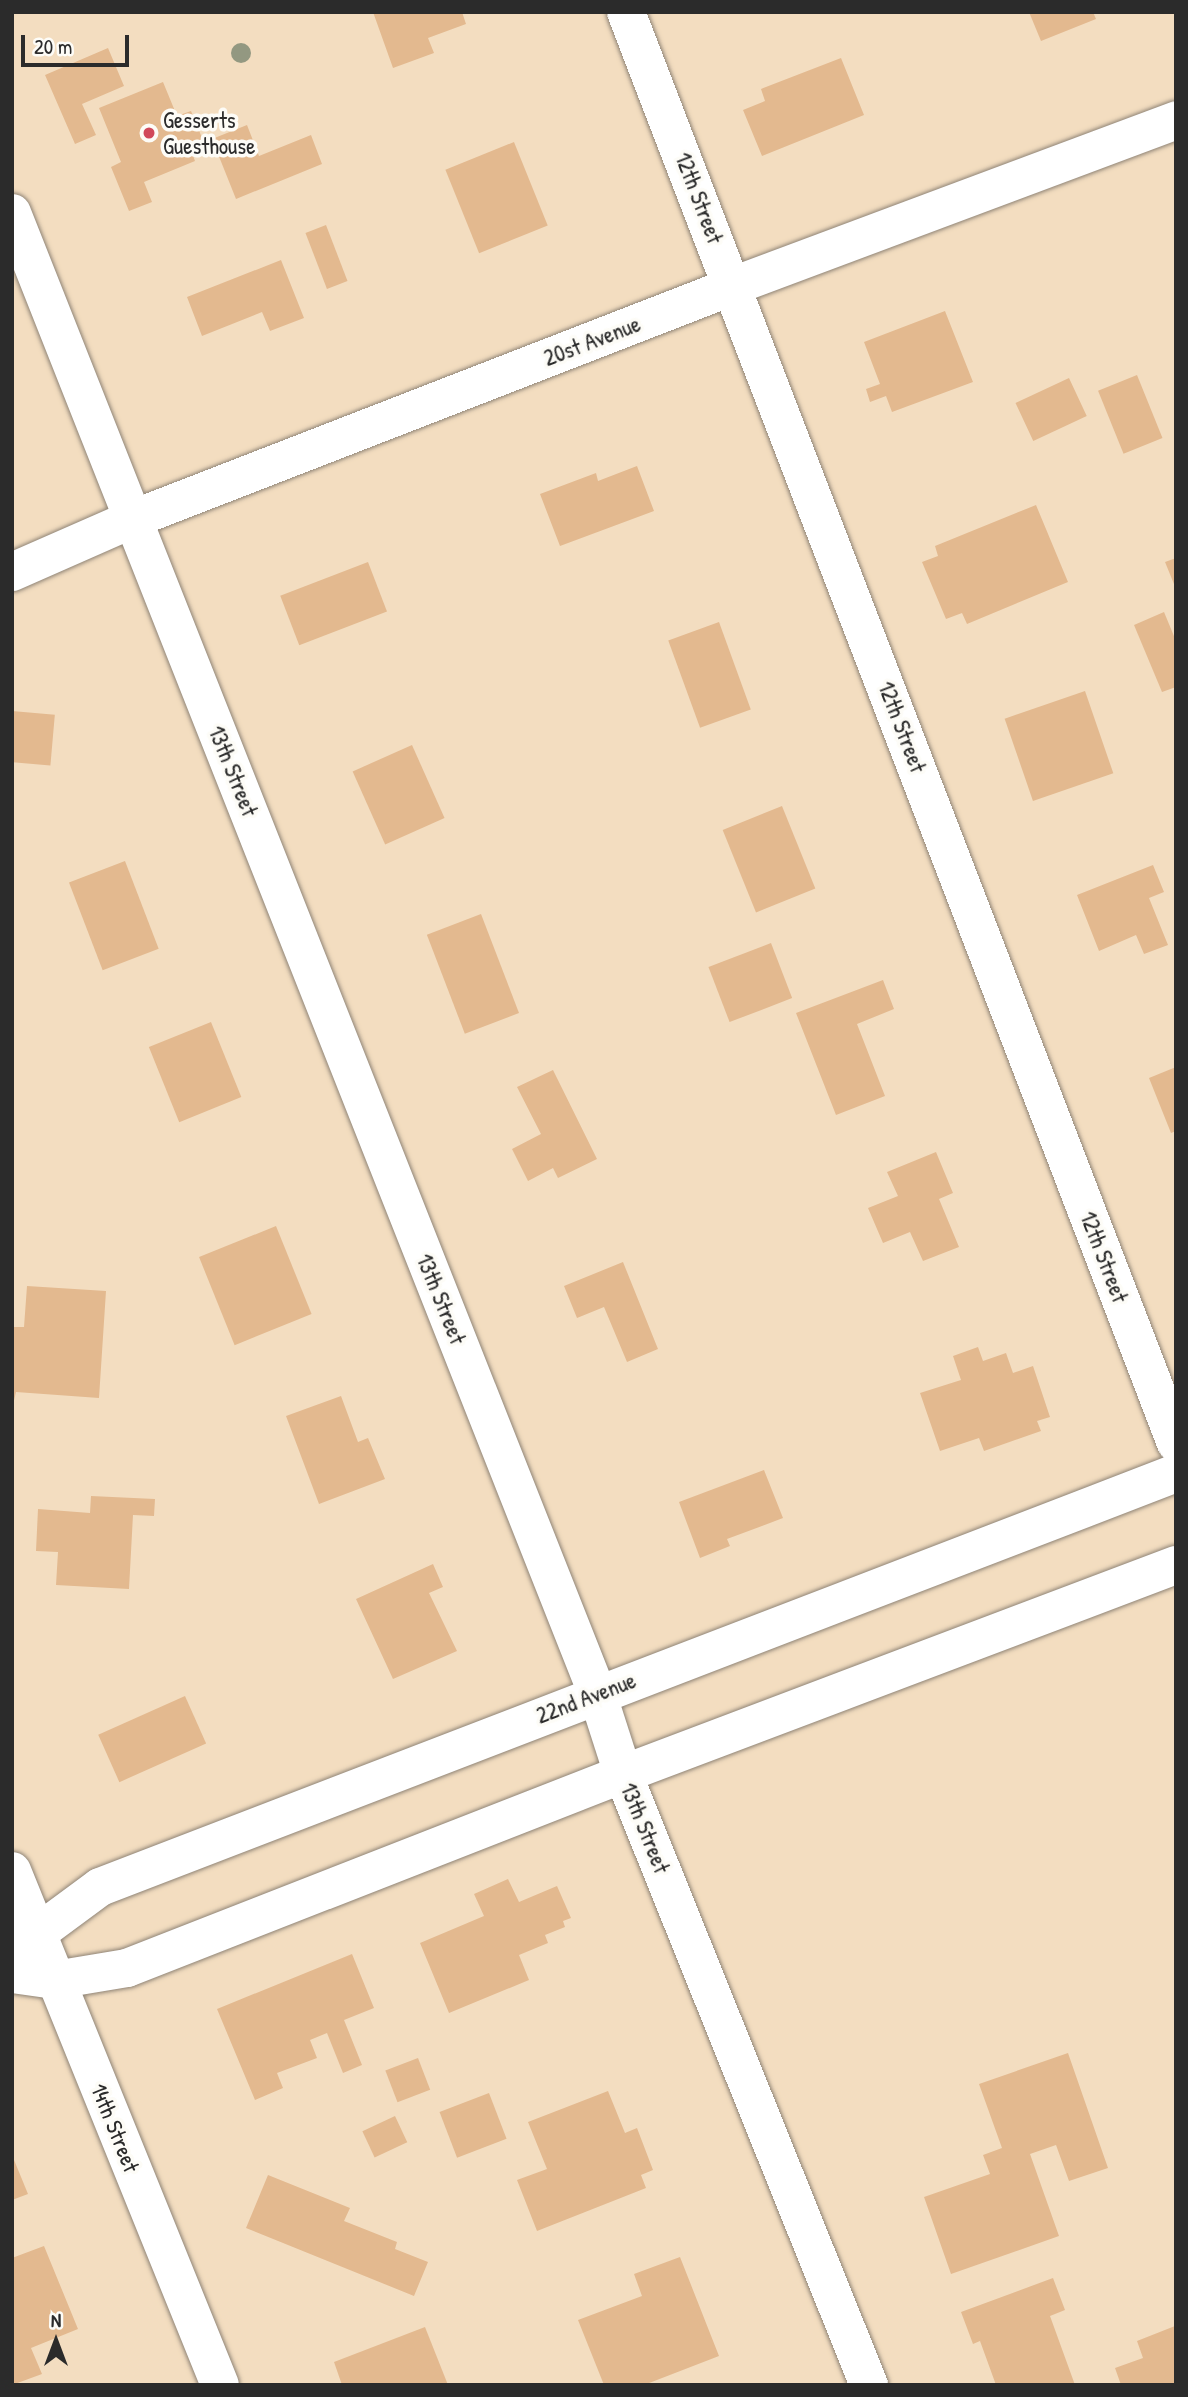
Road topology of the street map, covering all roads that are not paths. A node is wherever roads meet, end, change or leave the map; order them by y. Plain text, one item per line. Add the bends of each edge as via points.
1 (626, 12) edge
2 (1176, 120) edge
3 (12, 213) edge
4 (733, 286) junction
5 (133, 519) junction
6 (12, 572) edge
7 (1176, 1443) edge
8 (1176, 1474) edge
9 (1176, 1565) edge
10 (597, 1693) junction
11 (623, 1774) junction
12 (12, 1871) edge
13 (24, 1941) edge
14 (12, 1973) edge
15 (55, 1980) junction
16 (220, 2385) edge
17 (869, 2385) edge

1 - 4 street, 12th Street
2 - 4 street, 20st Avenue
3 - 5 street, 13th Street
4 - 5 street, 20st Avenue
4 - 7 street, 12th Street
5 - 6 street, 20st Avenue
5 - 10 street, 13th Street
8 - 10 street, 22nd Avenue
9 - 11 street
10 - 11 street, 13th Street
10 - 13 street, 22nd Avenue via 100,1887
11 - 15 street via 127,1968
11 - 17 street, 13th Street
12 - 13 street, 14th Street
13 - 15 street, 14th Street
14 - 15 street
15 - 16 street, 14th Street

